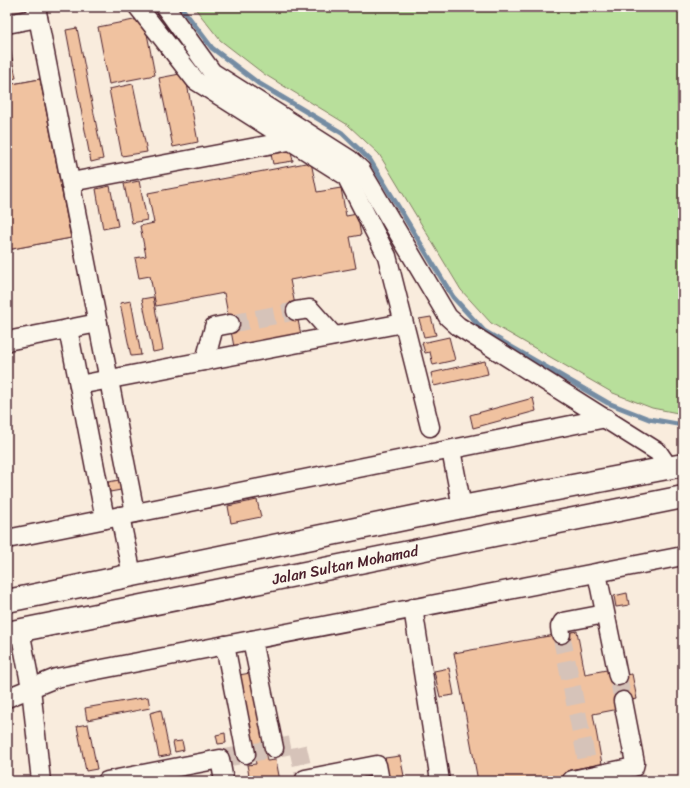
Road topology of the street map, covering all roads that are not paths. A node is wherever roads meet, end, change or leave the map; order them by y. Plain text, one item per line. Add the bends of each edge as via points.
1 (138, 7) edge
2 (165, 7) edge
3 (37, 13) edge
4 (7, 24) edge
5 (289, 141) junction
6 (71, 182) junction
7 (296, 311) tunnel mouth
8 (98, 323) junction
9 (403, 323) junction
10 (230, 324) tunnel mouth
11 (68, 329) junction
12 (334, 336) junction
13 (7, 340) edge
14 (205, 360) junction
15 (109, 379) junction
16 (79, 384) junction
17 (606, 418) junction
18 (430, 428) dead end
19 (451, 450) junction
20 (676, 467) edge
21 (683, 497) edge
22 (462, 507) junction
23 (120, 516) junction
24 (7, 539) edge
25 (683, 556) edge
26 (597, 573) junction
27 (132, 575) junction
28 (7, 600) edge
29 (413, 608) junction
30 (605, 614) junction
31 (14, 631) edge
32 (561, 634) dead end
33 (252, 640) junction
34 (224, 645) junction
35 (618, 676) tunnel mouth
36 (31, 688) junction
37 (7, 698) edge
38 (622, 701) tunnel mouth
39 (274, 748) dead end
40 (246, 754) dead end
41 (305, 779) dead end
42 (572, 780) edge
43 (41, 781) edge
44 (107, 781) edge
45 (224, 781) edge
46 (380, 781) edge
47 (440, 781) edge

1 - 5 street via 196,81
2 - 17 street via 212,72 349,159 361,170 448,317 458,326
3 - 4 street
3 - 6 street
5 - 6 street
5 - 9 street via 346,176 387,256
6 - 8 street
7 - 12 street via 310,309
8 - 11 street
8 - 15 street
9 - 12 street
9 - 18 street
10 - 14 street via 214,327
11 - 13 street
11 - 16 street
12 - 14 street
14 - 15 street
15 - 16 street
15 - 23 street
16 - 23 street
17 - 19 street
17 - 20 street
19 - 22 street
19 - 23 street
20 - 22 highway
21 - 31 highway, Jalan Sultan Mohamad
22 - 27 highway
23 - 24 street
23 - 27 street
25 - 26 street
26 - 29 street
26 - 30 street
27 - 28 highway
29 - 33 street
29 - 47 street
30 - 32 street via 563,622 560,627
30 - 35 street
31 - 36 street
33 - 34 street
33 - 39 street
34 - 36 street via 56,678
34 - 40 street
36 - 37 street
36 - 43 street
38 - 42 street via 634,767 589,772
41 - 46 street via 377,765
44 - 45 street via 220,759

